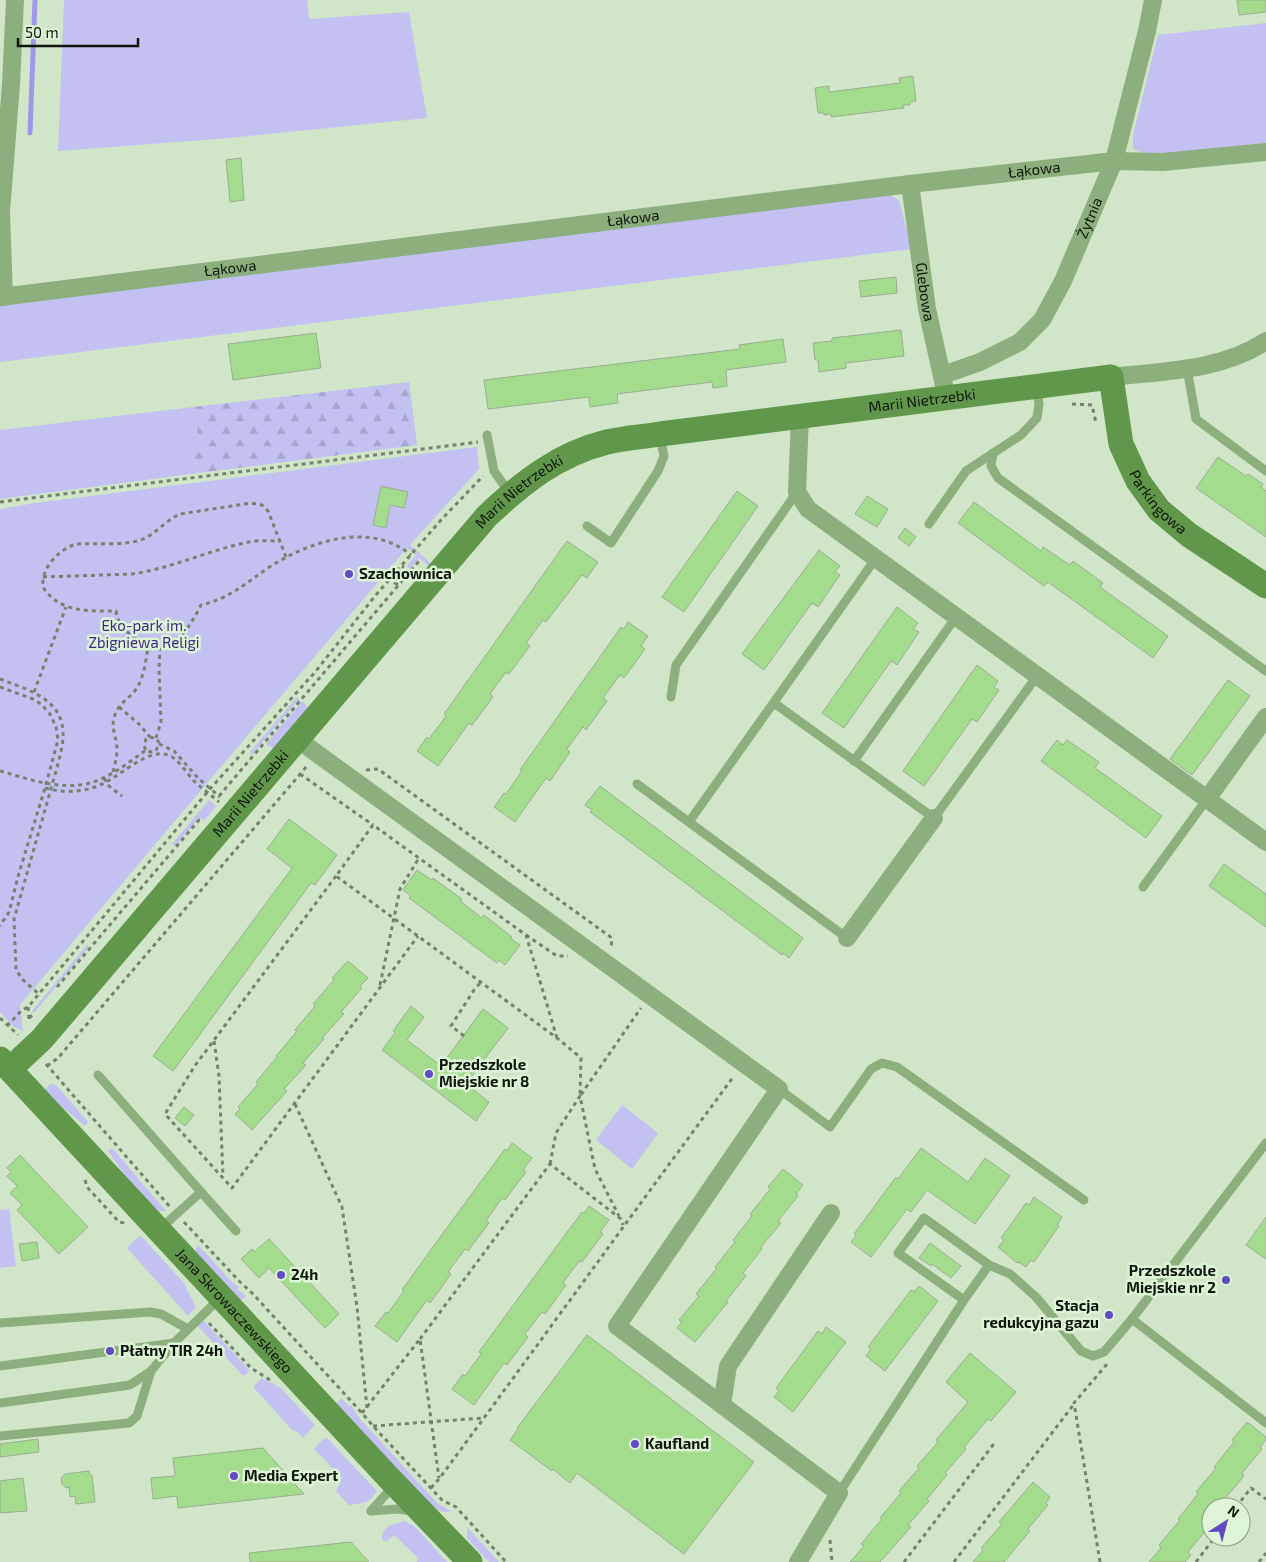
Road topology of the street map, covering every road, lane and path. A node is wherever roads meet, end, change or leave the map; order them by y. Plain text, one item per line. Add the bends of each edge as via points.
1 (15, 0) edge
2 (1153, 0) edge
3 (1266, 152) edge
4 (1114, 161) junction
5 (910, 184) junction
6 (2, 297) edge
7 (1266, 341) edge
8 (1187, 368) junction
9 (1111, 377) junction
10 (945, 387) junction
11 (1038, 396) junction
12 (800, 416) junction
13 (1096, 425) dead end
14 (660, 434) junction
15 (487, 435) dead end
16 (479, 442) dead end
17 (993, 453) junction
18 (493, 467) junction
19 (1266, 471) edge
20 (797, 492) junction
21 (510, 494) junction
22 (0, 502) edge
23 (929, 524) dead end
24 (587, 526) dead end
25 (280, 541) junction
26 (410, 555) junction
27 (286, 557) junction
28 (876, 558) junction
29 (419, 561) dead end
30 (402, 566) junction
31 (43, 577) junction
32 (398, 586) junction
33 (1266, 586) edge
34 (66, 607) junction
35 (956, 617) junction
36 (148, 647) junction
37 (160, 648) junction
38 (1266, 671) edge
39 (1037, 676) junction
40 (0, 679) edge
41 (0, 687) edge
42 (34, 692) junction
43 (671, 696) dead end
44 (774, 703) junction
45 (119, 707) junction
46 (1266, 717) edge
47 (150, 737) junction
48 (156, 738) junction
49 (297, 740) junction
50 (159, 744) junction
51 (146, 750) junction
52 (243, 752) junction
53 (317, 754) junction
54 (251, 758) junction
55 (854, 760) junction
56 (277, 762) junction
57 (358, 764) dead end
58 (0, 771) edge
59 (113, 772) junction
60 (301, 774) junction
61 (104, 778) junction
62 (106, 782) junction
63 (47, 783) junction
64 (52, 784) junction
65 (637, 784) dead end
66 (45, 788) junction
67 (51, 790) junction
68 (209, 791) junction
69 (122, 796) dead end
70 (219, 796) junction
71 (1207, 799) junction
72 (934, 818) junction
73 (689, 822) junction
74 (373, 826) junction
75 (1266, 842) edge
76 (419, 858) junction
77 (336, 876) junction
78 (1143, 887) dead end
79 (393, 918) junction
80 (0, 926) edge
81 (418, 936) junction
82 (847, 938) joint
83 (610, 954) dead end
84 (481, 982) junction
85 (379, 988) junction
86 (39, 994) junction
87 (650, 996) junction
88 (0, 1018) edge
89 (7, 1026) junction
90 (464, 1036) dead end
91 (23, 1038) dead end
92 (557, 1038) junction
93 (214, 1041) junction
94 (45, 1061) dead end
95 (743, 1064) junction
96 (47, 1066) junction
97 (3, 1069) edge
98 (98, 1075) dead end
99 (779, 1089) junction
100 (580, 1096) junction
101 (295, 1104) junction
102 (1266, 1143) edge
103 (550, 1164) junction
104 (224, 1178) junction
105 (201, 1192) junction
106 (1084, 1200) dead end
107 (831, 1213) dead end
108 (621, 1219) junction
109 (167, 1222) junction
110 (623, 1226) junction
111 (236, 1231) dead end
112 (989, 1265) junction
113 (221, 1297) junction
114 (964, 1300) junction
115 (1132, 1319) junction
116 (0, 1323) edge
117 (188, 1329) junction
118 (420, 1339) junction
119 (174, 1343) junction
120 (1110, 1360) dead end
121 (0, 1366) edge
122 (151, 1371) junction
123 (0, 1403) edge
124 (1074, 1403) junction
125 (722, 1405) junction
126 (367, 1408) junction
127 (362, 1413) junction
128 (484, 1418) junction
129 (431, 1422) junction
130 (1266, 1423) edge
131 (373, 1426) junction
132 (0, 1436) edge
133 (996, 1441) dead end
134 (389, 1478) junction
135 (439, 1479) junction
136 (431, 1488) junction
137 (839, 1493) junction
138 (1244, 1497) edge
139 (1266, 1499) edge
140 (426, 1516) junction
141 (1207, 1547) edge
142 (1266, 1553) edge
143 (470, 1562) edge
144 (506, 1562) edge
145 (798, 1562) edge
146 (904, 1562) edge
147 (954, 1562) edge
148 (1100, 1562) edge
149 (1196, 1562) edge
150 (1259, 1562) edge

1 - 6 street via 1,212
2 - 4 street, Żytnia
3 - 4 street, Łąkowa via 1163,162
4 - 5 street, Łąkowa
4 - 10 street, Żytnia via 1063,281 1042,320 1020,342 980,362
5 - 6 street, Łąkowa
5 - 10 street, Glebowa via 927,310
7 - 8 street, Marii Nietrzebki via 1211,365
8 - 9 street, Marii Nietrzebki
8 - 19 lane via 1196,419
9 - 11 street, Marii Nietrzebki
9 - 33 street, Parkingowa via 1121,444 1138,481 1159,510 1189,536
10 - 11 street, Marii Nietrzebki
10 - 12 street, Marii Nietrzebki
11 - 13 path via 1056,403 1092,405
11 - 17 lane via 1037,418 1021,435
12 - 14 street, Marii Nietrzebki
12 - 20 street
14 - 21 street, Marii Nietrzebki via 606,442 573,454 542,470
14 - 24 lane via 664,456 658,471 611,543
15 - 18 lane
16 - 22 path
17 - 23 lane via 966,471
17 - 38 lane via 991,466 998,478
18 - 21 lane
18 - 26 path via 463,495
20 - 28 street via 808,509
20 - 43 lane via 676,665
21 - 49 street, Marii Nietrzebki via 487,516
25 - 27 path
25 - 31 path via 250,541 143,573
25 - 31 path via 268,511 262,505 251,503 180,514 136,541 76,544 55,558
26 - 27 path via 378,539 352,537 310,546
26 - 30 path
27 - 37 path via 229,596 201,605 180,638
28 - 35 street
28 - 44 lane
29 - 32 path
30 - 32 path via 406,569 395,583
30 - 52 path via 316,671
31 - 34 path via 45,591
32 - 54 path
34 - 36 path via 84,611 116,611 123,628
34 - 42 path
35 - 39 street
35 - 55 lane
36 - 37 path
36 - 45 path via 139,684
37 - 48 path via 161,722
39 - 71 street
39 - 72 lane
40 - 42 path
41 - 63 path via 33,699 50,714 58,740
42 - 64 path via 50,703 62,726 63,742
44 - 55 lane
44 - 73 lane
45 - 47 path
45 - 59 path via 113,722 117,748
46 - 71 street
47 - 48 path
47 - 51 path via 144,742
48 - 50 path
49 - 53 street
49 - 56 street, Marii Nietrzebki
50 - 51 path via 154,752
50 - 68 path via 174,751
51 - 59 path
52 - 54 path
52 - 68 path
53 - 60 path
53 - 87 street
54 - 56 path
54 - 70 path
55 - 72 lane
56 - 60 path
56 - 97 street, Marii Nietrzebki via 42,1038
57 - 83 path via 366,770 378,769 612,938
58 - 63 path
59 - 61 path
60 - 74 path
60 - 96 path via 58,1058
61 - 62 path
61 - 64 path via 81,785
62 - 67 path via 74,791
62 - 68 path via 152,755 165,754 175,759 192,779
62 - 69 path
63 - 64 path
63 - 66 path
64 - 67 path
65 - 73 lane
66 - 67 path
66 - 80 path via 10,912
67 - 86 path via 14,919 16,970
68 - 70 path
68 - 70 path via 223,802
68 - 86 path
71 - 75 street
71 - 78 lane
72 - 82 street
73 - 82 lane
74 - 76 path
74 - 77 path
76 - 79 path via 400,889
76 - 92 path via 526,935
77 - 79 path
77 - 93 path
79 - 81 path
79 - 85 path
81 - 84 path
81 - 85 path
84 - 90 path via 451,1026
84 - 92 path
85 - 101 path
86 - 89 path
87 - 95 street
87 - 100 path
88 - 89 path
89 - 91 path
92 - 100 path via 581,1058
93 - 104 path
93 - 104 path via 164,1114
94 - 96 path
95 - 99 street
95 - 110 path
96 - 109 path
97 - 109 street, Jana Skrowaczewskiego
98 - 105 lane
99 - 106 lane via 830,1127 872,1069 882,1063 897,1067
99 - 125 street via 616,1326
100 - 103 path via 556,1133
100 - 108 path via 595,1169
101 - 104 path via 232,1188
101 - 126 path via 342,1207 357,1307
102 - 115 lane
103 - 108 path
103 - 118 path
105 - 109 lane
105 - 111 lane
107 - 125 street via 728,1366
108 - 110 path
109 - 113 street, Jana Skrowaczewskiego
109 - 127 path via 253,1294
110 - 128 path
112 - 114 lane
112 - 114 lane via 924,1218 898,1253
112 - 115 lane via 1010,1274 1036,1297 1081,1351 1093,1356 1104,1352
113 - 117 lane
113 - 134 street, Jana Skrowaczewskiego
114 - 137 lane
115 - 130 lane
116 - 117 lane via 150,1312 161,1314
117 - 119 lane
118 - 126 path
118 - 129 path
119 - 121 lane
119 - 122 lane
120 - 124 path
122 - 123 lane via 130,1385
122 - 132 lane via 137,1416 129,1422
124 - 147 path
124 - 148 path
125 - 137 street
126 - 127 path
127 - 131 path
128 - 129 path
128 - 135 path
129 - 131 path
129 - 135 path
131 - 136 path
133 - 146 path
134 - 140 street, Jana Skrowaczewskiego
134 - 140 lane via 387,1493 371,1511 410,1510
135 - 136 path
136 - 144 path via 446,1503 456,1507
137 - 145 street
138 - 139 path via 1251,1488
140 - 143 street, Jana Skrowaczewskiego
141 - 149 path
142 - 150 path

